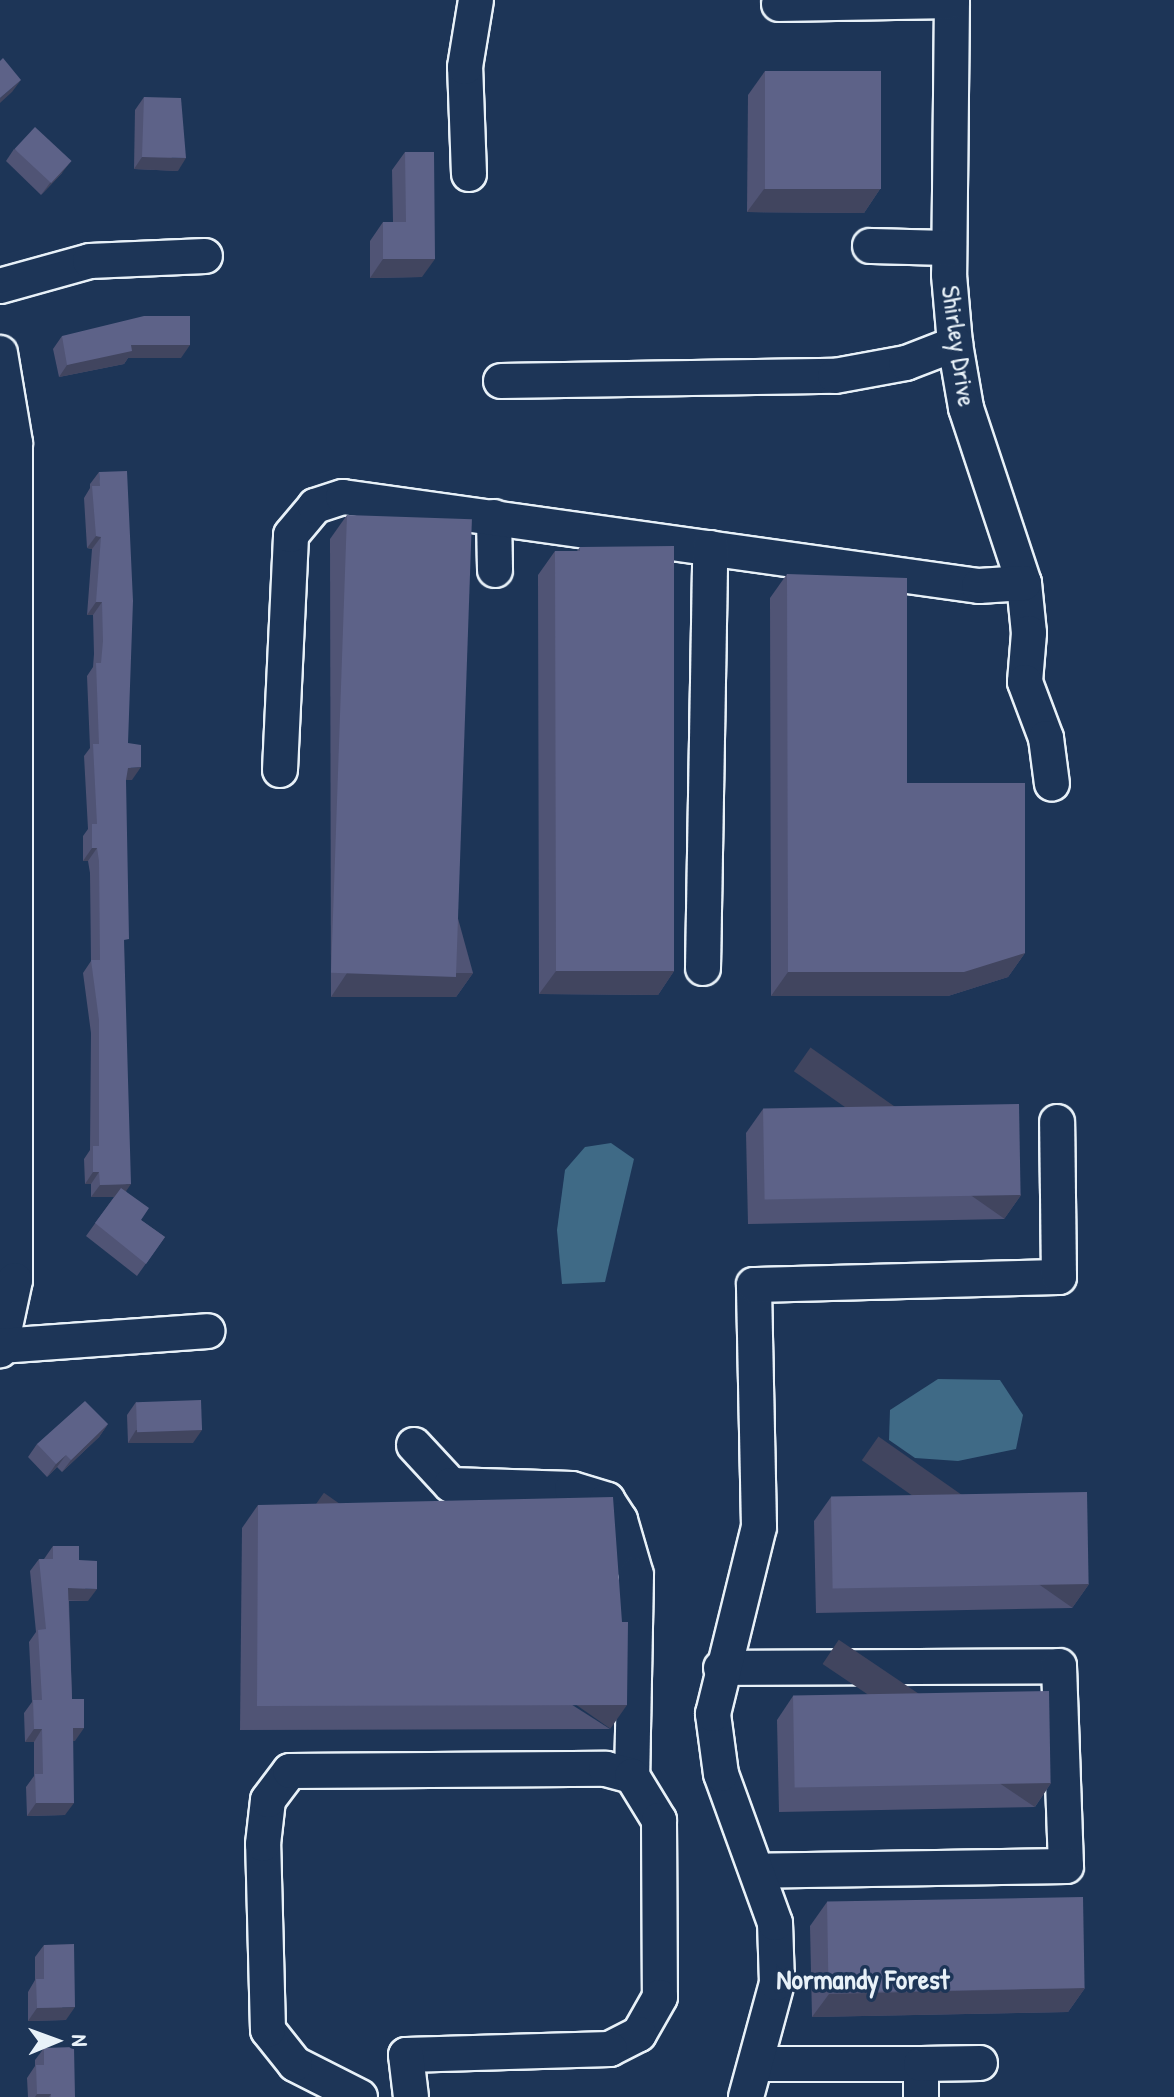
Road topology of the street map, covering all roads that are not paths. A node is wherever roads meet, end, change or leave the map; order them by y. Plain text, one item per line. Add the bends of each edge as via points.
1 (476, 0) edge
2 (872, 0) edge
3 (952, 0) edge
4 (779, 4) dead end
5 (469, 174) dead end
6 (870, 246) dead end
7 (949, 248) junction
8 (205, 256) dead end
9 (0, 286) edge
10 (955, 344) junction
11 (0, 353) edge
12 (501, 381) dead end
13 (494, 517) junction
14 (710, 548) junction
15 (495, 570) dead end
16 (1024, 583) junction
17 (280, 770) dead end
18 (1052, 784) dead end
19 (703, 968) dead end
20 (8, 980) edge
21 (1057, 1122) dead end
22 (207, 1331) dead end
23 (1, 1348) edge
24 (414, 1445) dead end
25 (721, 1668) junction
26 (632, 1776) junction
27 (758, 1871) junction
28 (980, 2063) dead end
29 (758, 2064) junction
30 (921, 2081) edge
31 (360, 2097) edge
32 (411, 2097) edge
33 (746, 2097) edge

1 - 5 street via 465,67
2 - 3 street
2 - 4 street
3 - 7 street, Shirley Drive
6 - 7 street
7 - 10 street, Shirley Drive
8 - 9 street via 90,261
10 - 12 street via 906,363 835,376
10 - 16 street, Shirley Drive via 966,408
11 - 20 street via 15,443
13 - 14 street
13 - 15 street
13 - 17 street via 343,497 315,506 291,535
14 - 16 street via 979,586
14 - 19 street
16 - 18 street, Shirley Drive via 1029,633 1025,682 1046,738
20 - 23 street via 15,1280
21 - 25 street via 1059,1277 754,1285 759,1527
22 - 23 street
24 - 26 street via 451,1485 572,1489 607,1500 620,1520 636,1575
25 - 27 street via 713,1714 721,1774
25 - 27 street via 1059,1666 1066,1866
26 - 31 street via 606,1769 290,1771 268,1800 263,1844 268,2030 295,2064 329,2065
26 - 32 street via 659,1820 660,1997 639,2034 610,2049 406,2055
27 - 29 street via 775,1923 777,1983
28 - 30 street
29 - 30 street
29 - 33 street

